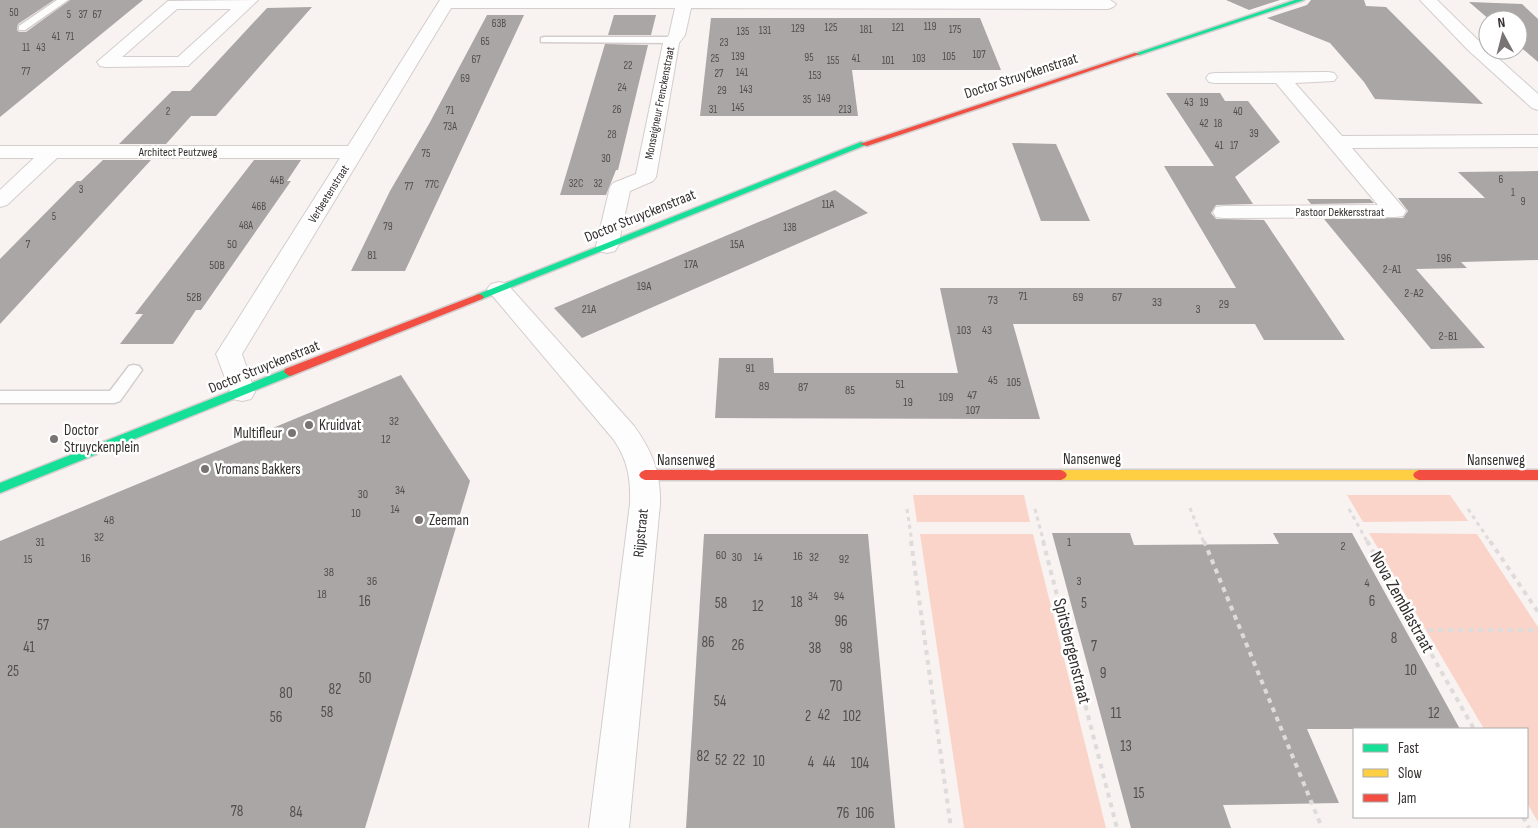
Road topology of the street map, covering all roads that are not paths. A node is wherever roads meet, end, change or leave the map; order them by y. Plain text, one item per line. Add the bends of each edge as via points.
1 (63, 0) edge
2 (1302, 0) edge
3 (1428, 0) edge
4 (248, 2) edge
5 (447, 2) edge
6 (518, 2) edge
7 (688, 2) edge
8 (894, 2) edge
9 (1106, 2) edge
10 (22, 28) dead end
11 (544, 40) dead end
12 (673, 40) junction
13 (1281, 77) junction
14 (1328, 77) dead end
15 (1215, 78) dead end
16 (1538, 104) edge
17 (1538, 141) edge
18 (1336, 142) junction
19 (0, 152) edge
20 (52, 152) junction
21 (355, 152) junction
22 (0, 201) edge
23 (1224, 212) dead end
24 (606, 246) junction
25 (499, 289) junction
26 (134, 370) dead end
27 (242, 392) junction
28 (0, 397) edge
29 (645, 475) junction
30 (1538, 475) edge
31 (0, 488) edge
32 (609, 828) edge

1 - 10 lane
2 - 24 street, Doctor Struyckenstraat via 872,141
3 - 16 street
4 - 4 street via 173,4 106,62 182,62
5 - 6 street
5 - 21 street, Verbeetenstraat
6 - 7 street
7 - 8 street
7 - 12 street, Monseigneur Frenckenstraat via 678,35
8 - 9 street
11 - 12 lane
12 - 24 street, Monseigneur Frenckenstraat via 646,176 620,187
13 - 14 street
13 - 15 street
13 - 18 street, Pastoor Dekkersstraat
17 - 18 street
18 - 23 street, Pastoor Dekkersstraat via 1395,211
19 - 20 street, Architect Peutzweg
20 - 21 street, Architect Peutzweg
20 - 22 street
21 - 27 street, Verbeetenstraat via 229,354
24 - 25 street, Doctor Struyckenstraat
25 - 27 street, Doctor Struyckenstraat
25 - 29 street, Rijpstraat via 624,433 638,451
26 - 28 lane via 114,397
27 - 31 street, Doctor Struyckenstraat
29 - 30 street, Nansenweg
29 - 32 street, Rijpstraat via 645,504

